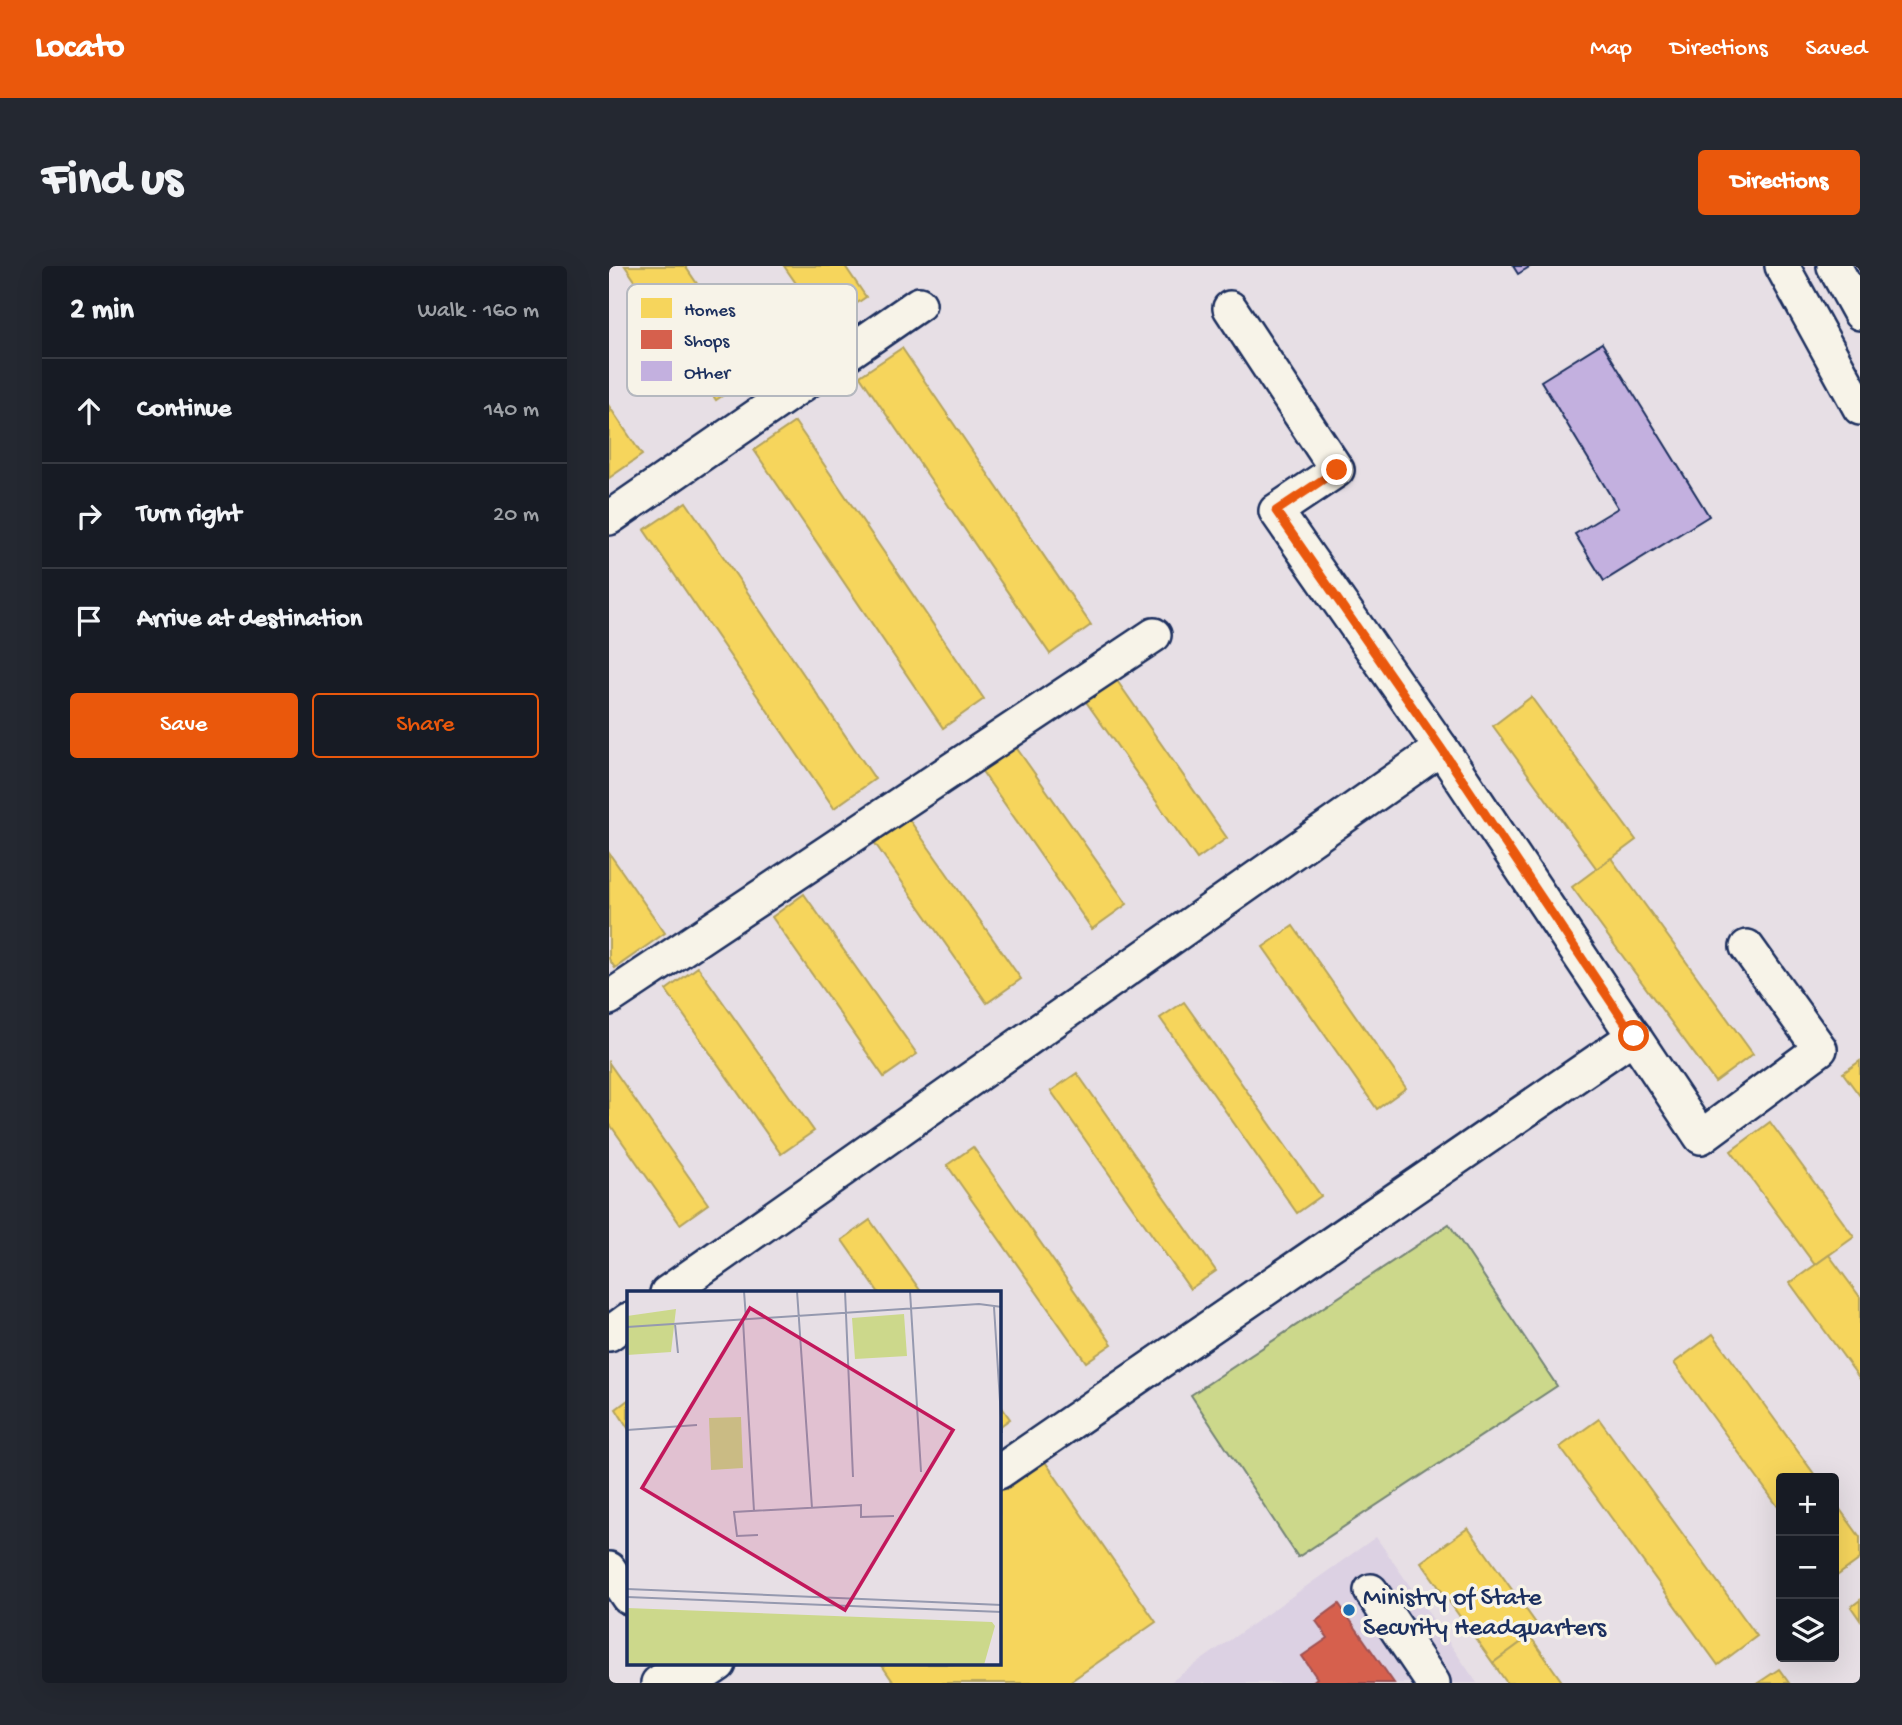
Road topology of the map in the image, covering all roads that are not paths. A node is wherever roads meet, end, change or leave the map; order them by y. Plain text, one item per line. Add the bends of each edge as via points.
1 (1782, 266) edge
2 (1835, 266) edge
3 (919, 304) dead end
4 (1230, 308) dead end
5 (1860, 313) edge
6 (857, 347) edge
7 (786, 396) edge
8 (1860, 408) edge
9 (609, 518) edge
10 (1154, 635) dead end
11 (1441, 748) junction
12 (1747, 947) dead end
13 (609, 998) edge
14 (1634, 1036) junction
15 (670, 1291) edge
16 (627, 1321) edge
17 (609, 1334) edge
18 (1001, 1471) edge
19 (609, 1569) edge
20 (1371, 1591) dead end
21 (627, 1596) edge
22 (712, 1666) edge
23 (678, 1676) edge
24 (1433, 1683) edge

1 - 8 street
2 - 5 street
3 - 6 street
4 - 11 street via 1337,470 1276,511
7 - 9 street
10 - 13 street
11 - 14 street
11 - 15 street
12 - 14 street via 1820,1049 1701,1137
14 - 18 street
16 - 17 street
19 - 21 street
20 - 24 street
22 - 23 street

